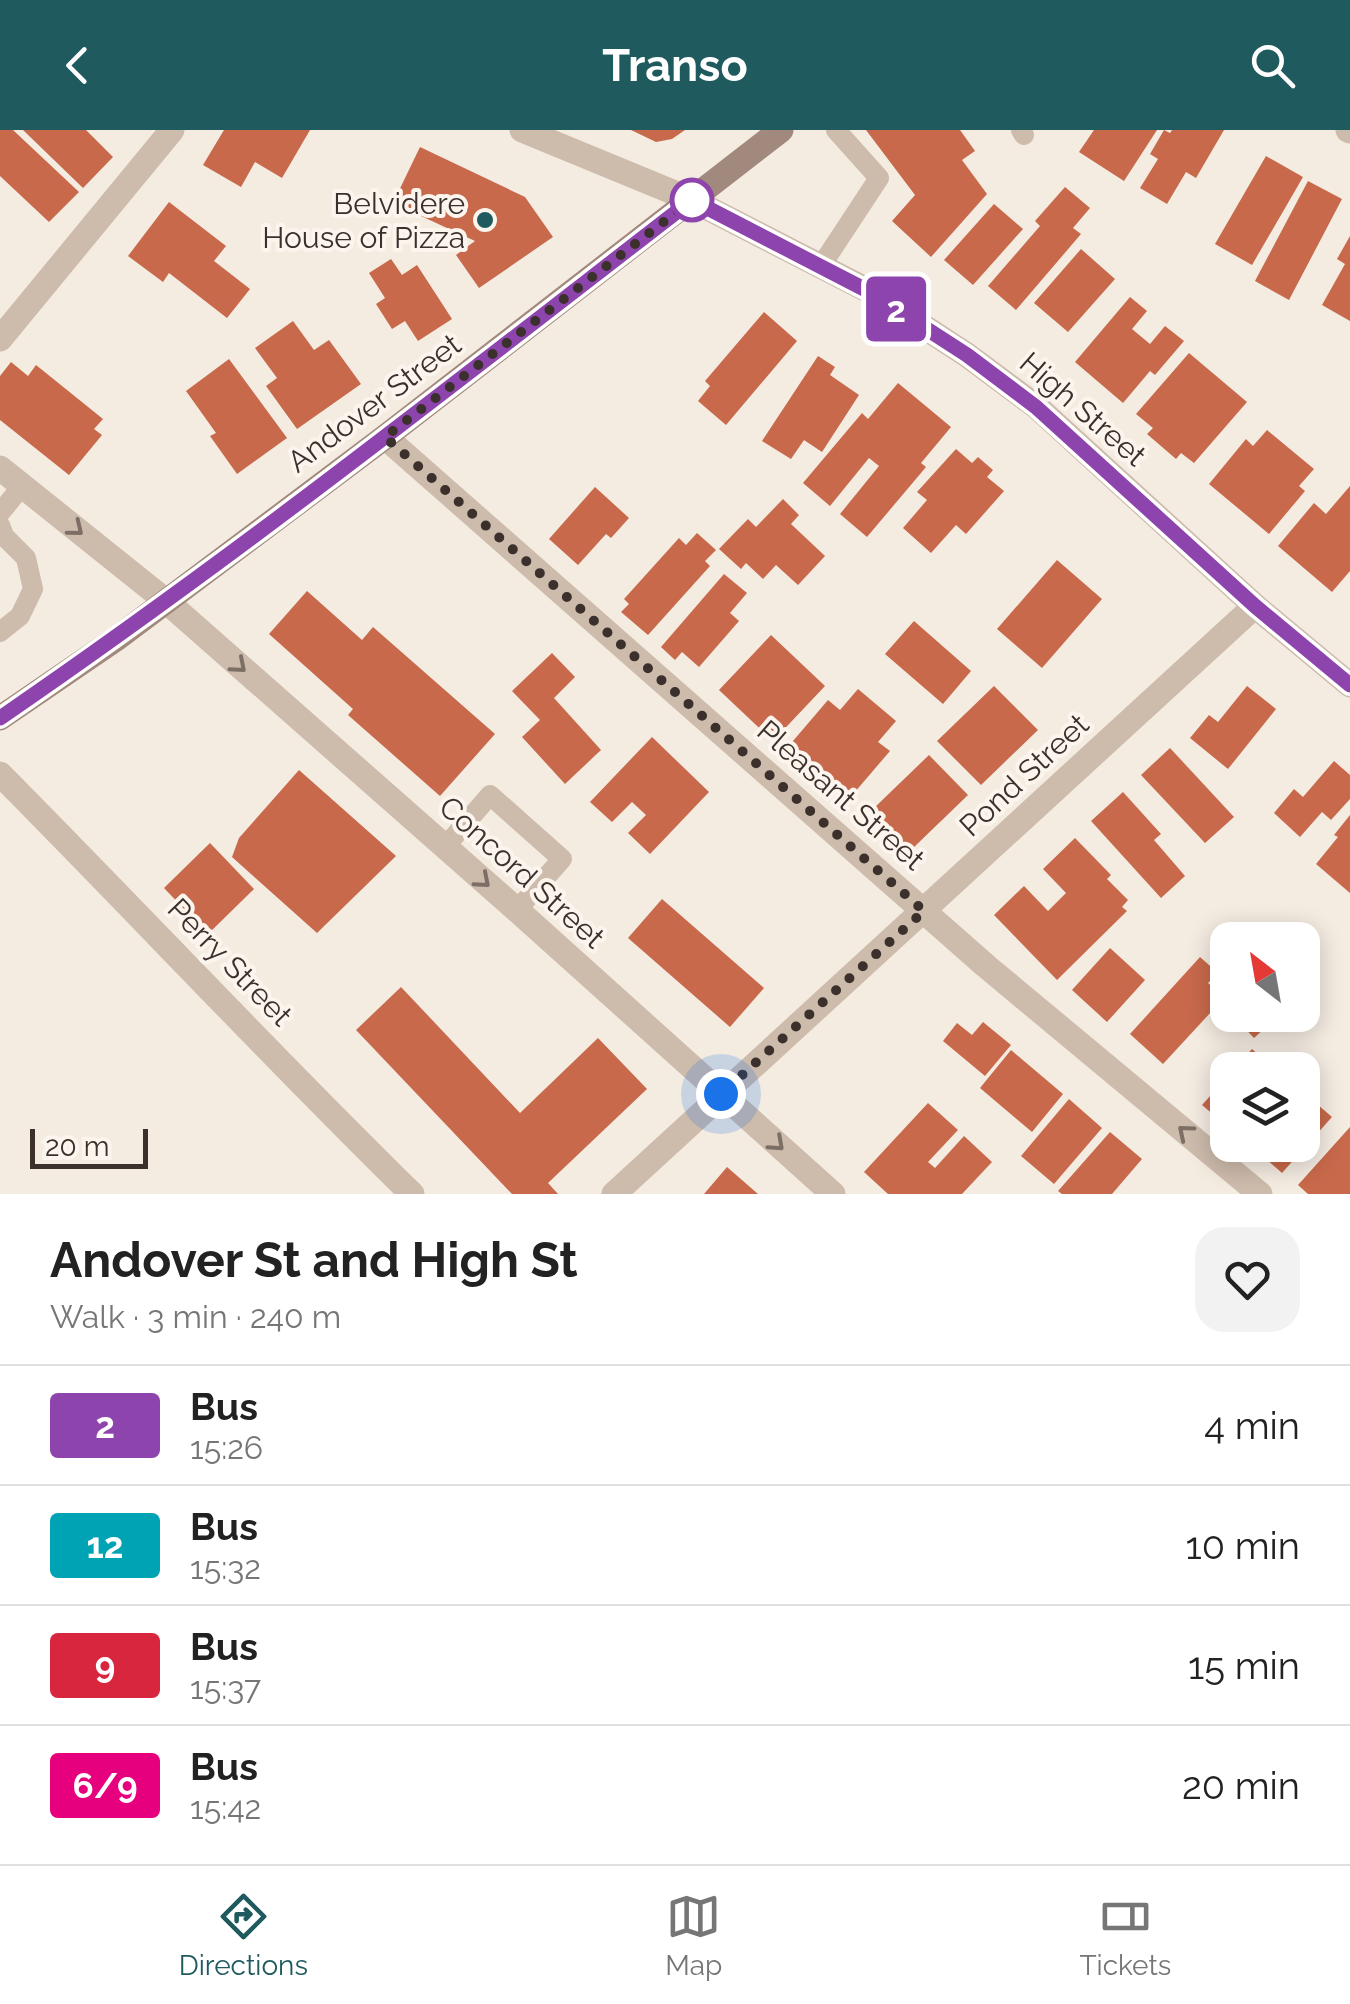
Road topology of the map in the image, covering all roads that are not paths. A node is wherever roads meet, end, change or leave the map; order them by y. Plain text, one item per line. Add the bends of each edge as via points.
1 (172, 130) edge
2 (522, 130) edge
3 (780, 130) edge
4 (836, 130) edge
5 (692, 200) junction
6 (820, 266) junction
7 (0, 340) edge
8 (385, 437) junction
9 (0, 468) edge
10 (22, 486) junction
11 (0, 514) edge
12 (0, 525) edge
13 (166, 601) junction
14 (1255, 606) junction
15 (0, 632) edge
16 (1350, 684) edge
17 (1, 715) edge
18 (0, 774) edge
19 (445, 847) junction
20 (517, 910) junction
21 (924, 911) junction
22 (721, 1094) junction
23 (412, 1194) edge
24 (614, 1194) edge
25 (833, 1194) edge
26 (1260, 1194) edge

1 - 7 street
2 - 5 street, High Street
3 - 5 main road, Andover Street
4 - 6 lane via 878,178
5 - 6 street, High Street
5 - 8 main road, Andover Street
6 - 14 street, High Street via 916,321 1036,407
8 - 13 main road, Andover Street
8 - 21 street, Pleasant Street
9 - 10 street, Concord Street
10 - 11 lane
10 -> 13 street, Concord Street
12 - 15 lane via 26,558 33,589 20,616
13 - 17 main road, Andover Street
13 -> 19 street, Concord Street
14 - 16 street, High Street
14 - 21 street, Pond Street
18 - 23 street, Perry Street
19 -> 20 street, Concord Street
19 - 20 lane via 490,796 519,821 562,860
20 - 22 street, Concord Street
21 - 22 street, Pond Street
26 -> 21 street, Pleasant Street
22 - 24 street, Pond Street
22 -> 25 street, Concord Street

